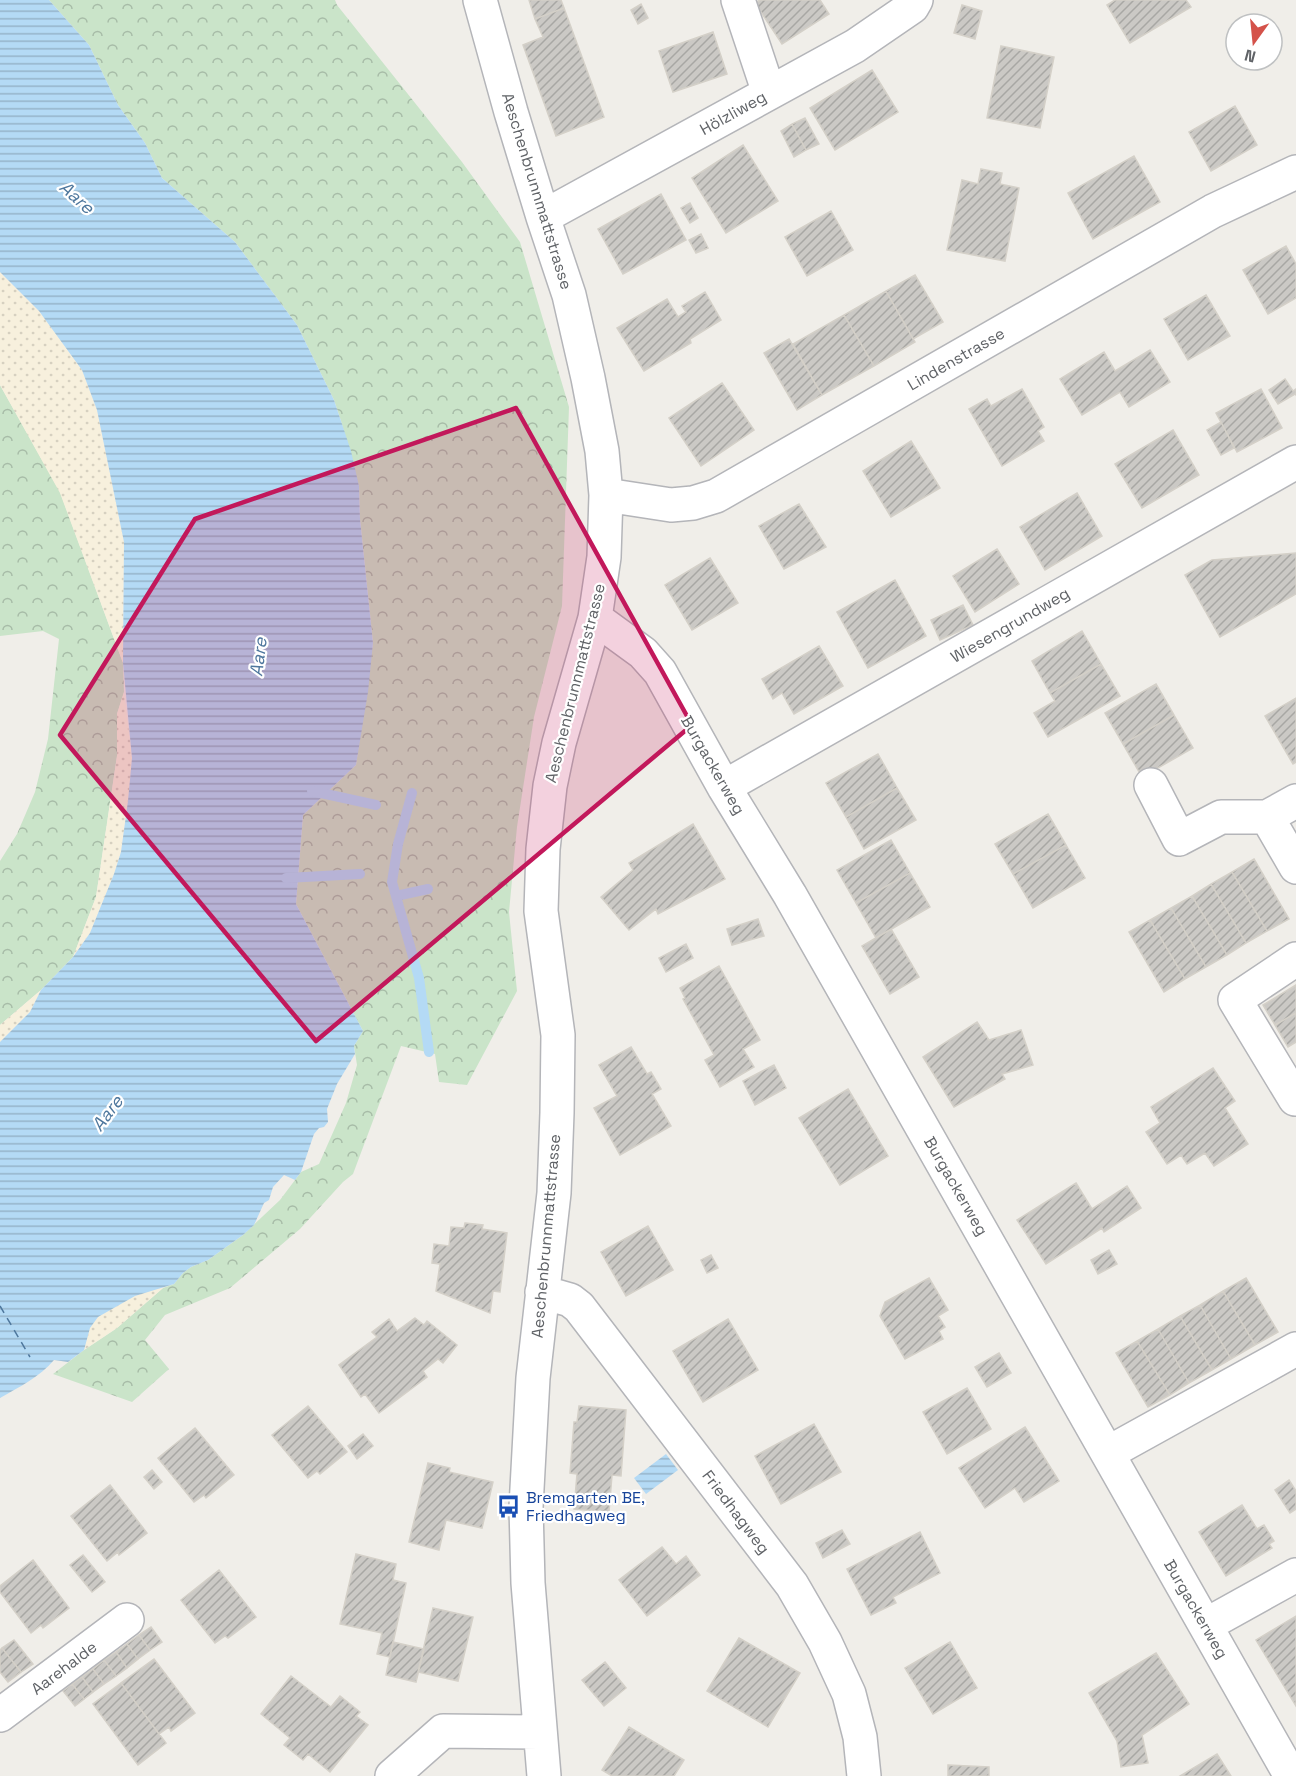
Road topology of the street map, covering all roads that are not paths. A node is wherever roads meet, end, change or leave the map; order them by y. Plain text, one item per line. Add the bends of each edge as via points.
1 (480, 0) edge
2 (738, 0) edge
3 (916, 0) edge
4 (769, 93) junction
5 (1296, 172) edge
6 (543, 217) junction
7 (1296, 462) edge
8 (606, 495) junction
9 (595, 618) junction
10 (1150, 785) dead end
11 (724, 787) junction
12 (1296, 801) edge
13 (1267, 817) junction
14 (1296, 867) edge
15 (1296, 959) edge
16 (1295, 1099) edge
17 (542, 1292) junction
18 (1296, 1349) edge
19 (1108, 1453) junction
20 (1296, 1575) edge
21 (127, 1620) dead end
22 (1206, 1625) junction
23 (0, 1715) edge
24 (540, 1732) junction
25 (392, 1776) edge
26 (544, 1776) edge
27 (864, 1776) edge
28 (1292, 1776) edge

1 - 6 street, Aeschenbrunnmattstrasse
2 - 4 street
3 - 4 street, Hölzliweg via 912,7 855,46
4 - 6 street, Hölzliweg
5 - 8 street, Lindenstrasse via 1213,211 716,496 671,504
6 - 8 street, Aeschenbrunnmattstrasse via 579,337 602,451
7 - 11 street, Wiesengrundweg
8 - 9 street, Aeschenbrunnmattstrasse via 604,556
9 - 11 street, Burgackerweg via 643,653 660,672
9 - 17 street, Aeschenbrunnmattstrasse via 559,743 543,849 541,911 558,1035 554,1181
10 - 13 street via 1179,839 1221,817
11 - 19 street, Burgackerweg via 790,895
12 - 13 street
13 - 14 street
15 - 16 street via 1235,1000
17 - 24 street, Aeschenbrunnmattstrasse via 526,1507
17 - 27 street, Friedhagweg via 570,1300 579,1307 792,1585 849,1694 860,1737
18 - 19 street
19 - 22 street, Burgackerweg
20 - 22 street
21 - 23 street, Aarehalde
22 - 28 street, Burgackerweg
24 - 25 street via 443,1731
24 - 26 street, Aeschenbrunnmattstrasse

